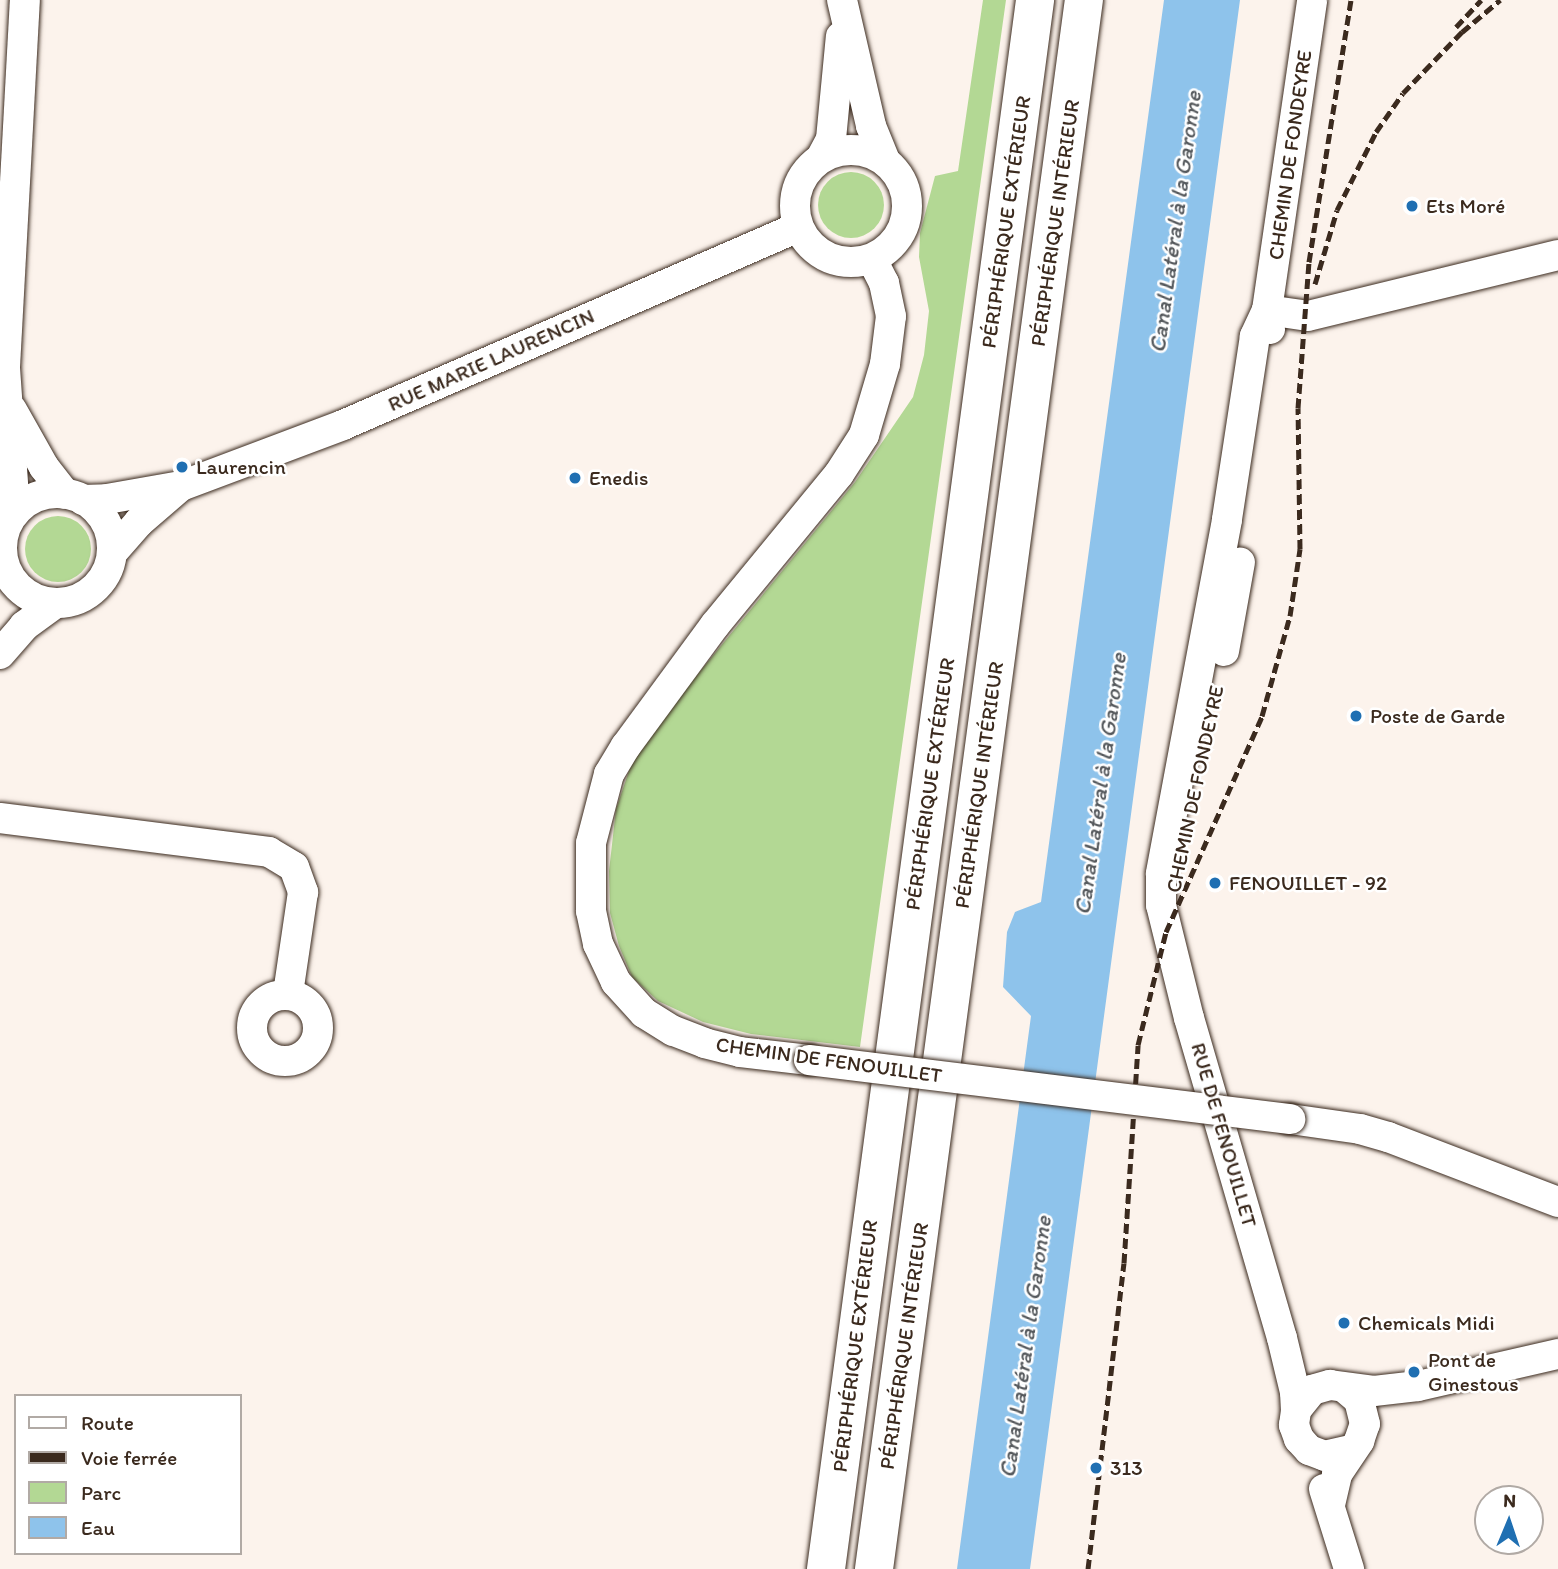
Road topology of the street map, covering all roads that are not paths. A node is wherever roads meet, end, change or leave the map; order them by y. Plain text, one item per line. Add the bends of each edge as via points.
1 (25, 0) edge
2 (1035, 0) edge
3 (1084, 0) edge
4 (1312, 0) edge
5 (843, 6) edge
6 (821, 158) junction
7 (885, 160) junction
8 (798, 226) junction
9 (1558, 255) edge
10 (872, 258) junction
11 (1267, 310) junction
12 (8, 404) junction
13 (181, 486) junction
14 (74, 497) junction
15 (15, 511) junction
16 (112, 553) junction
17 (6, 593) edge
18 (56, 603) junction
19 (0, 654) edge
20 (0, 818) edge
21 (1166, 932) joint
22 (288, 994) dead end
23 (1497, 1178) junction
24 (1558, 1202) edge
25 (1558, 1221) edge
26 (1558, 1335) edge
27 (1282, 1338) junction
28 (1546, 1357) edge
29 (1418, 1386) junction
30 (1338, 1387) junction
31 (1296, 1410) junction
32 (1365, 1424) junction
33 (1309, 1450) junction
34 (1350, 1450) junction
35 (1330, 1506) junction
36 (826, 1569) edge
37 (874, 1569) edge
38 (1349, 1569) edge

1 - 12 street via 5,367
2 - 36 highway, PÉRIPHÉRIQUE EXTÉRIEUR
3 - 37 highway, PÉRIPHÉRIQUE INTÉRIEUR
4 - 11 street, CHEMIN DE FONDEYRE
5 - 6 street via 831,139
5 - 7 street via 871,126
6 - 7 street via 860,150
6 - 8 street via 808,168 795,195
7 - 10 street via 906,191 908,212 895,239
8 - 10 street via 810,245 828,258 850,263
8 - 13 street, RUE MARIE LAURENCIN via 343,425
9 - 11 street via 1308,316
10 - 23 street, CHEMIN DE FENOUILLET, bridge via 884,283 891,316 885,364 864,435 839,474 715,625 609,774 591,843 591,911 598,944 616,982 644,1013 673,1031 740,1052 1360,1129
11 - 21 street, CHEMIN DE FONDEYRE via 1255,336 1227,520 1163,863 1161,905
12 - 14 street via 44,467
12 - 15 street
13 - 14 street, RUE MARIE LAURENCIN via 107,499
13 - 16 street, RUE MARIE LAURENCIN
14 - 15 street via 38,497
14 - 16 street via 106,522
15 - 17 street via 1,546
16 - 18 street via 106,573 94,589
17 - 18 street
18 - 19 street via 24,626
20 - 22 street via 269,852 294,867 303,892
21 - 27 street, RUE DE FENOUILLET
23 - 24 street, CHEMIN DE FENOUILLET
23 - 25 street, CHEMIN DE FENOUILLET
26 - 28 street
27 - 30 street, RUE DE FENOUILLET via 1307,1369
27 - 31 street, RUE DE FENOUILLET
28 - 29 street
29 - 30 street via 1374,1391
29 - 32 street
30 - 31 street via 1312,1390
30 - 32 street, RUE DE FENOUILLET via 1359,1400
31 - 33 street, RUE DE FENOUILLET via 1296,1432
32 - 34 street
33 - 34 street via 1325,1456
33 - 35 street, RUE DE FENOUILLET
34 - 35 street via 1337,1474
35 - 38 street, RUE DE FENOUILLET

